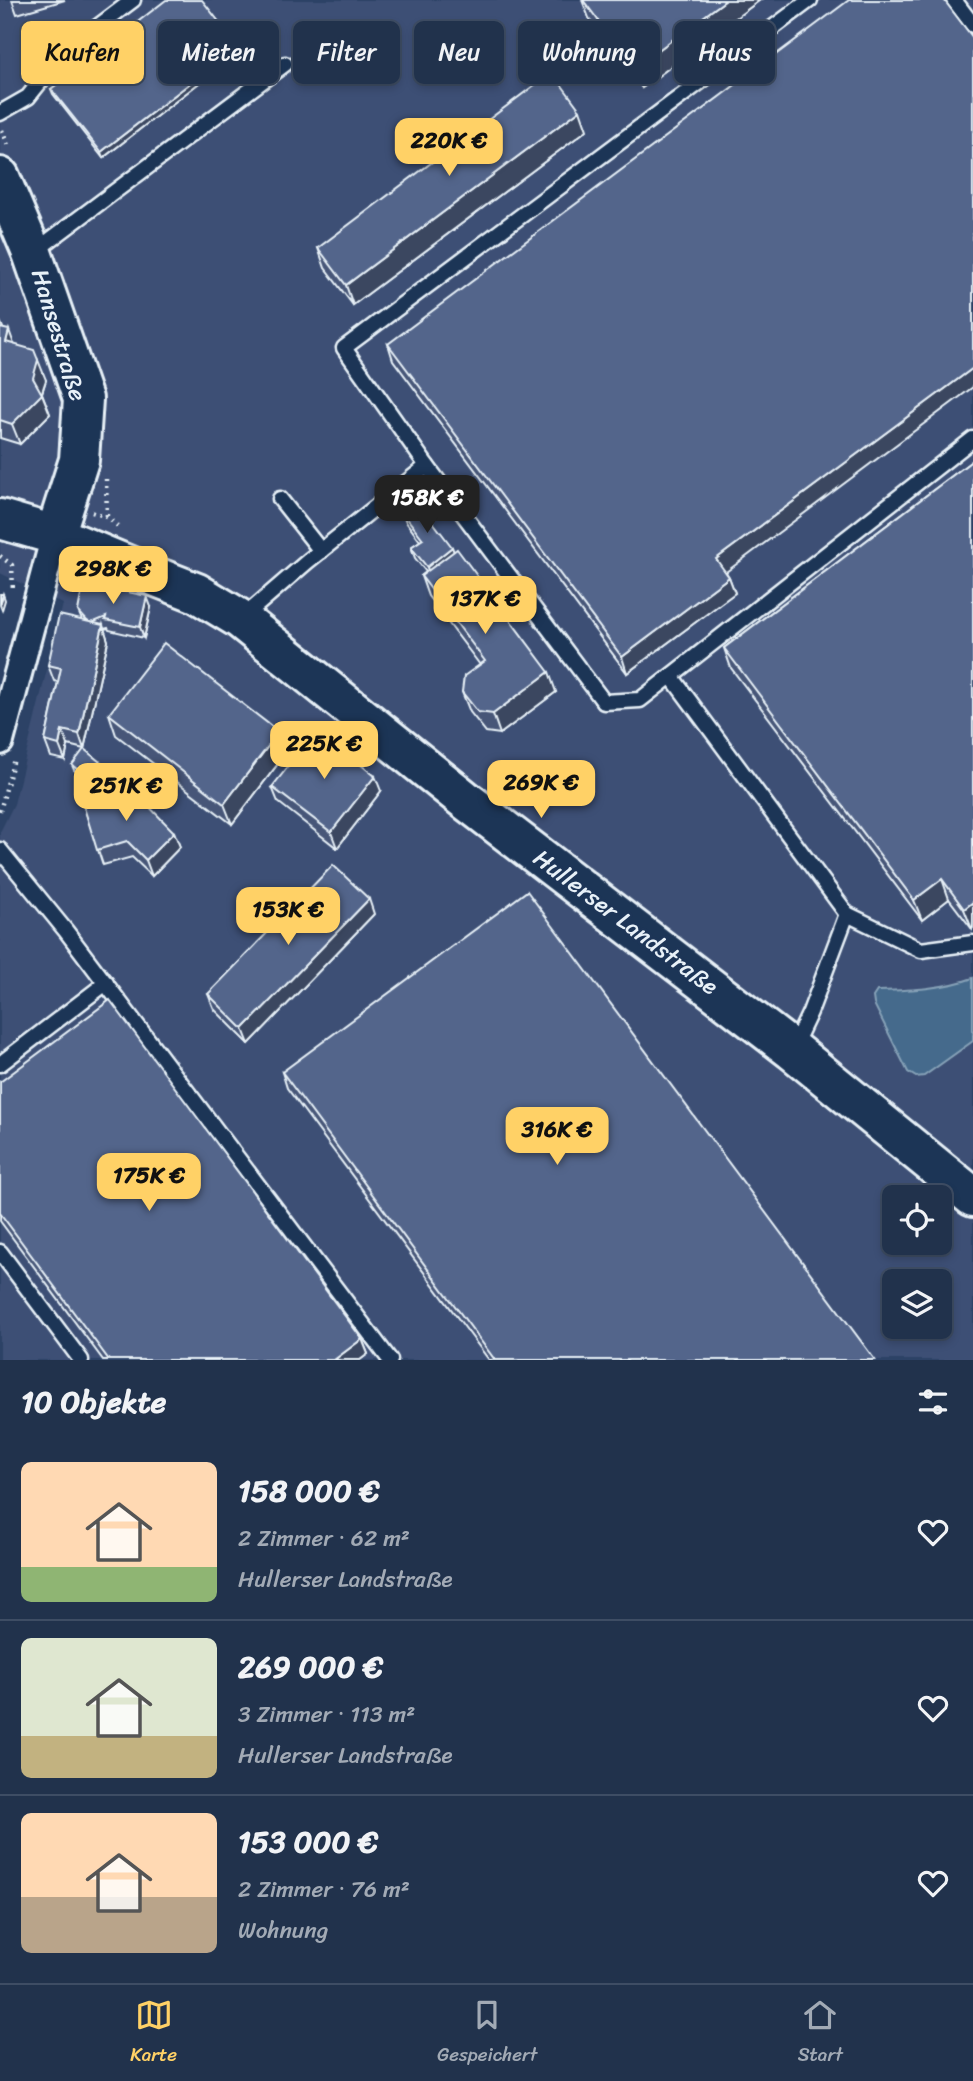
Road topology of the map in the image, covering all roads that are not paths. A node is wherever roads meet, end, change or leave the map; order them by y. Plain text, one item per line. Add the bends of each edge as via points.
1 (133, 0) edge
2 (810, 0) edge
3 (954, 0) edge
4 (973, 25) edge
5 (285, 64) dead end
6 (0, 113) edge
7 (0, 178) edge
8 (32, 253) junction
9 (973, 439) edge
10 (427, 466) junction
11 (280, 499) dead end
12 (0, 519) edge
13 (55, 535) junction
14 (321, 551) junction
15 (240, 619) junction
16 (671, 676) junction
17 (7, 693) edge
18 (8, 744) edge
19 (0, 850) edge
20 (847, 914) junction
21 (973, 943) edge
22 (106, 983) junction
23 (792, 1050) junction
24 (0, 1064) edge
25 (973, 1197) edge
26 (0, 1252) edge
27 (81, 1360) edge
28 (390, 1360) edge

1 - 6 lane via 64,52 28,97
2 - 10 lane via 344,348
3 - 4 lane
5 - 8 lane
7 - 8 street, Hansestraße
8 - 13 street, Hansestraße via 83,399 79,460
9 - 16 lane
10 - 14 lane
10 - 16 lane via 604,702 640,699
11 - 14 lane
12 - 13 street, Hullerser Landstraße
13 - 15 street, Hullerser Landstraße via 197,593
13 - 17 street, Hansestraße
14 - 15 lane
15 - 23 street, Hullerser Landstraße via 464,799
16 - 20 lane
17 - 18 street, Hansestraße
19 - 22 lane
20 - 21 lane via 921,950
20 - 23 lane
22 - 24 lane
22 - 28 lane
23 - 25 street, Hullerser Landstraße
26 - 27 lane

